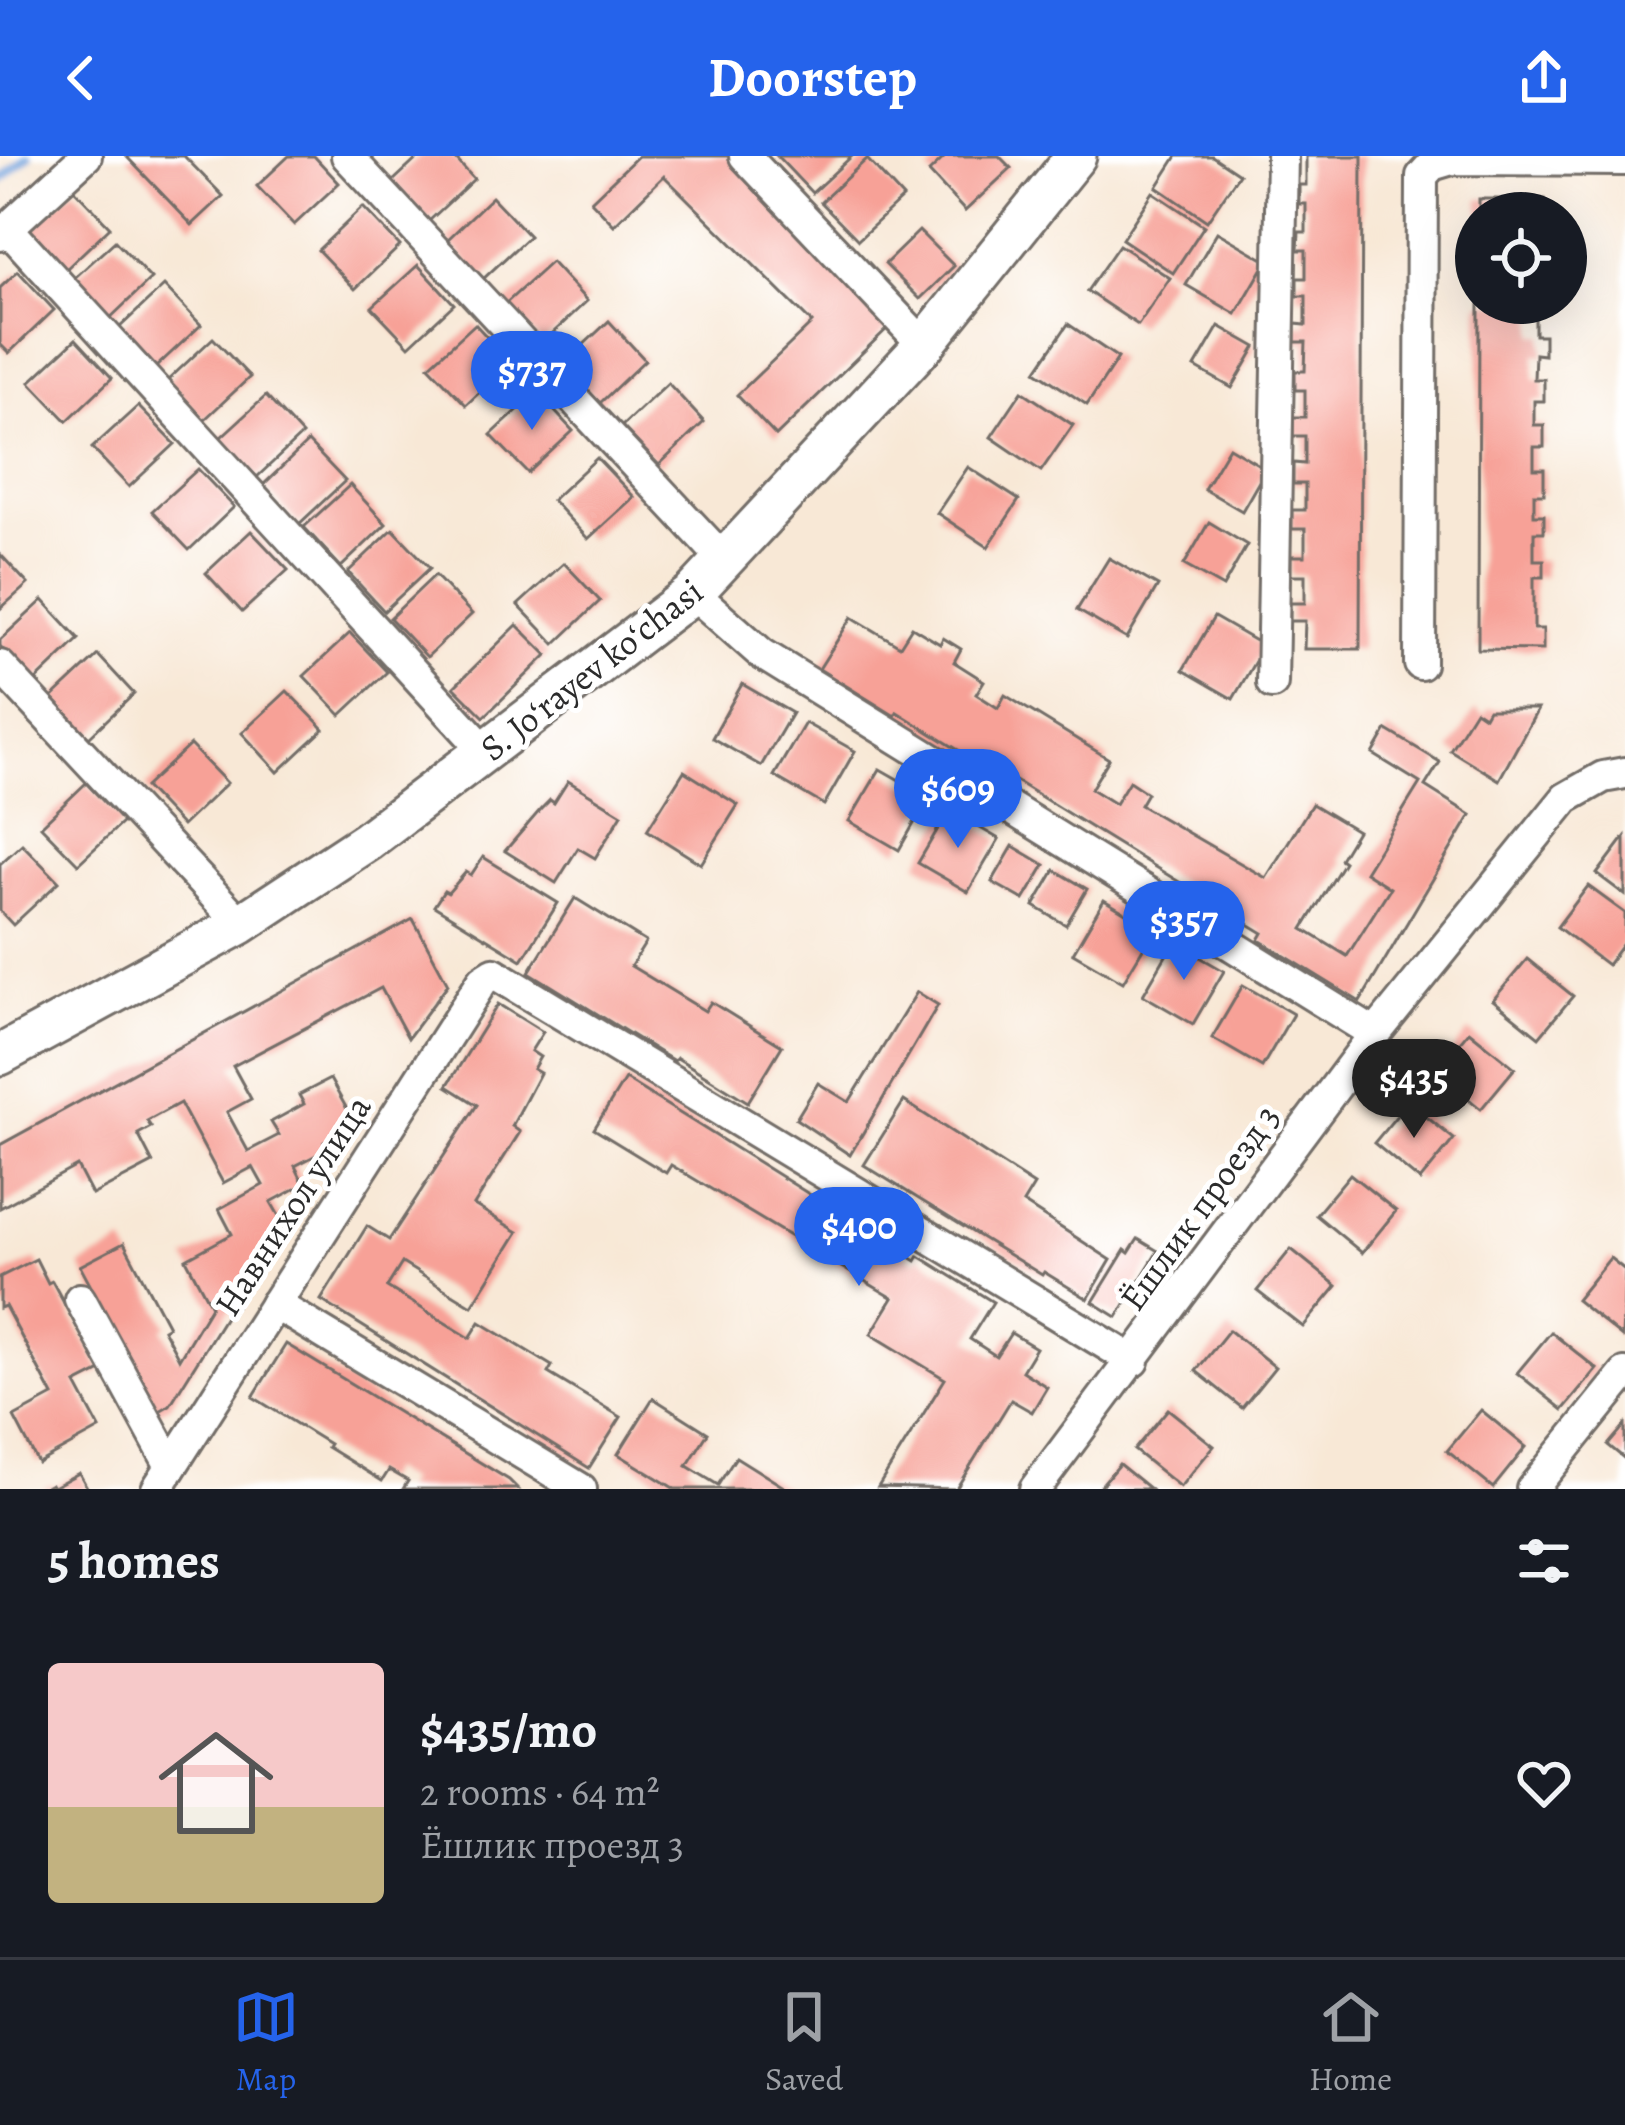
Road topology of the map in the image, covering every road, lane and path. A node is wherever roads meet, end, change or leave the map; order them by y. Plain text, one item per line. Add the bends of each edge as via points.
1 (86, 156) edge
2 (347, 156) edge
3 (745, 156) edge
4 (1076, 156) edge
5 (1282, 156) edge
6 (1625, 160) edge
7 (4, 232) edge
8 (924, 345) junction
9 (724, 561) junction
10 (693, 593) junction
11 (1420, 664) dead end
12 (0, 667) edge
13 (1272, 683) dead end
14 (487, 752) junction
15 (1625, 773) edge
16 (241, 924) junction
17 (1375, 1034) junction
18 (0, 1055) edge
19 (80, 1299) dead end
20 (275, 1304) junction
21 (1134, 1361) junction
22 (1625, 1374) edge
23 (164, 1478) edge
24 (581, 1489) edge
25 (1034, 1489) edge
26 (1532, 1489) edge

1 - 7 street
2 - 9 street
3 - 8 street
4 - 8 street, S. Joʻrayev koʻchasi
5 - 13 street
6 - 11 street via 1452,159 1422,176
7 - 14 street
8 - 9 street, S. Joʻrayev koʻchasi
9 - 10 street, S. Joʻrayev koʻchasi
10 - 14 street, S. Joʻrayev koʻchasi
10 - 17 street via 762,654
12 - 16 street
14 - 16 street, S. Joʻrayev koʻchasi
15 - 17 street, Ёшлик проезд 3 via 1566,798
16 - 18 street, S. Joʻrayev koʻchasi
17 - 21 street, Ёшлик проезд 3
19 - 23 street
20 - 21 street, Навнихол улица via 483,980 500,974
20 - 23 street, Навнихол улица
20 - 24 street
21 - 25 street, Ёшлик проезд 3
22 - 26 street

